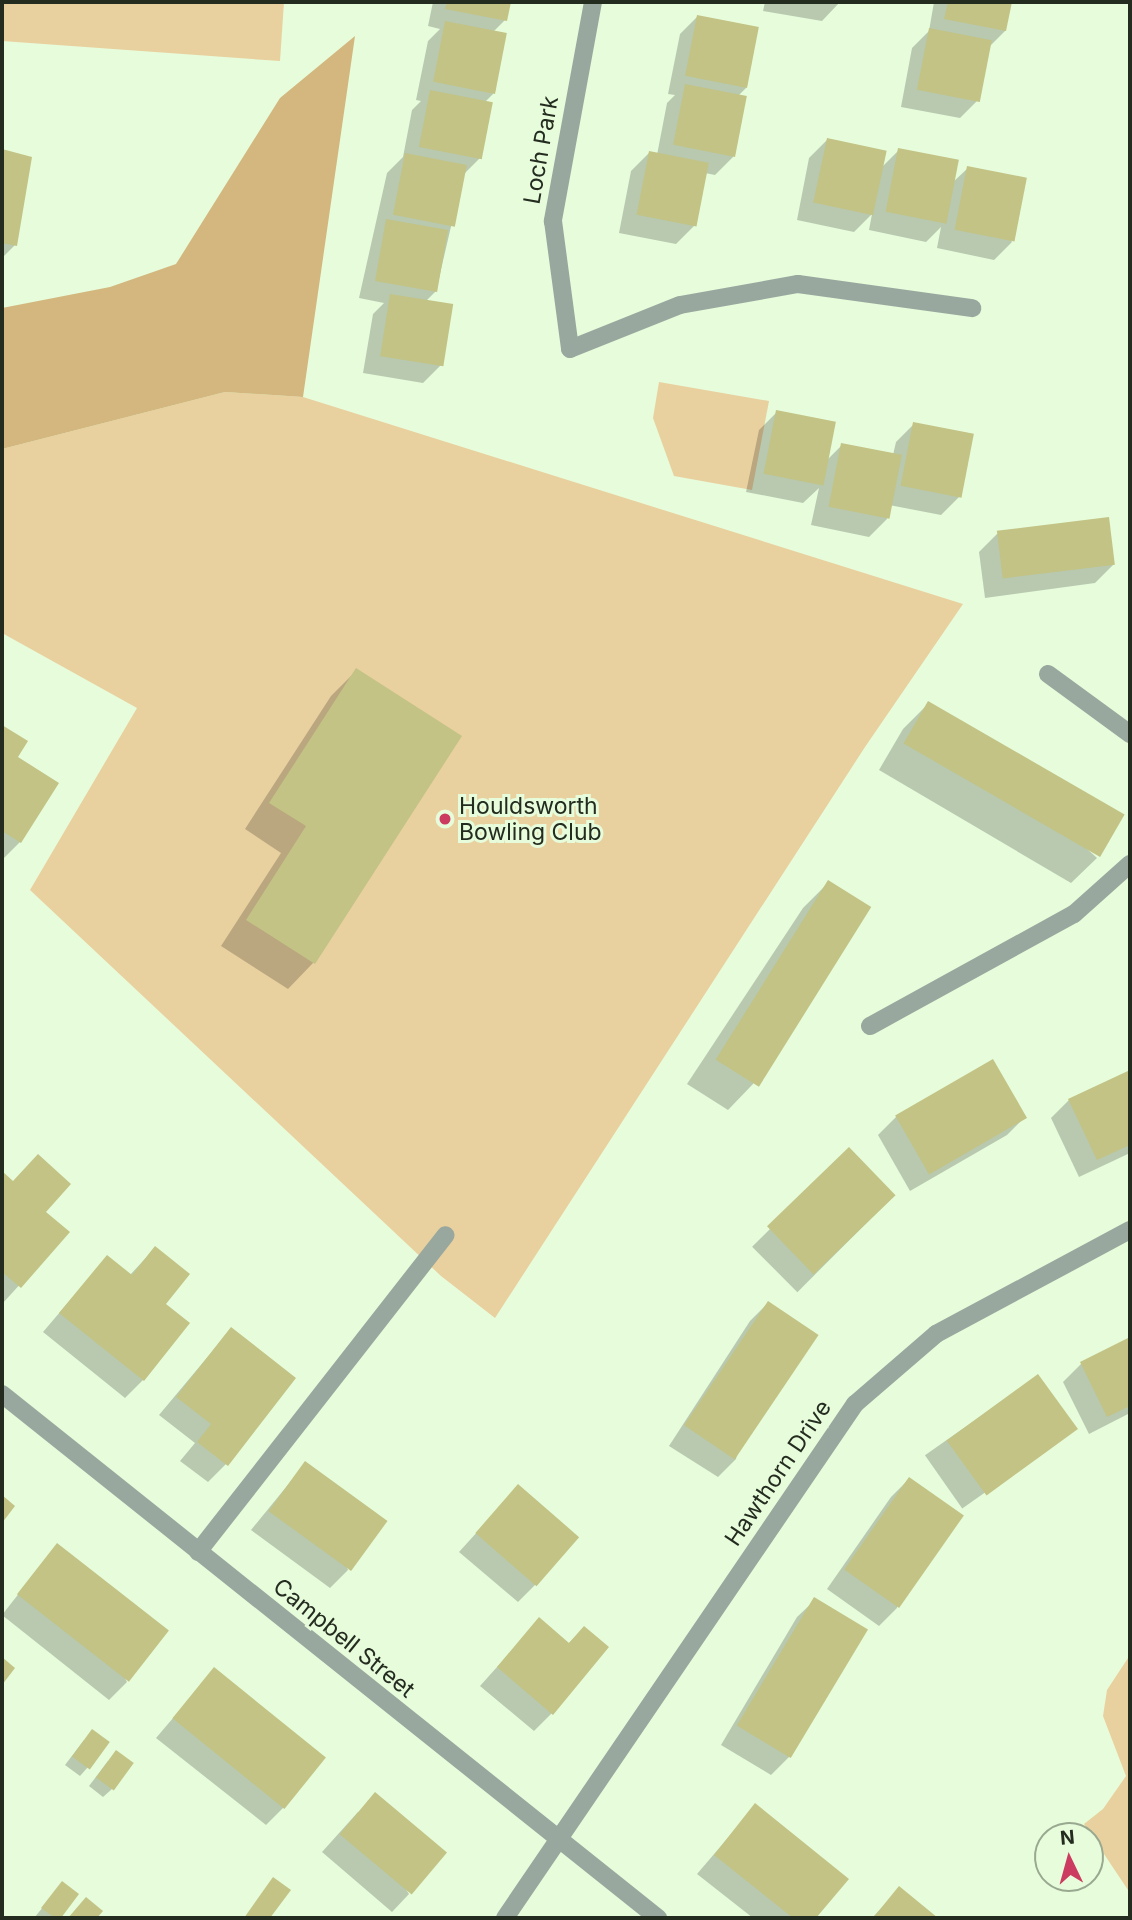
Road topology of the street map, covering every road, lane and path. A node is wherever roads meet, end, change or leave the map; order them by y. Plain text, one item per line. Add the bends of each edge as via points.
1 (593, 2) edge
2 (972, 308) dead end
3 (1048, 674) dead end
4 (1130, 734) edge
5 (1130, 864) edge
6 (870, 1026) dead end
7 (1130, 1230) edge
8 (446, 1236) dead end
9 (2, 1394) edge
10 (198, 1552) junction
11 (557, 1840) junction
12 (505, 1918) edge
13 (658, 1918) edge

1 - 2 street, Loch Park via 553,220 570,349 680,304 798,284
3 - 4 street
5 - 6 street via 1074,914
7 - 11 street, Hawthorn Drive via 936,1334 855,1404
8 - 10 street
9 - 10 street, Campbell Street
10 - 11 street, Campbell Street
11 - 12 street, Hawthorn Drive
11 - 13 street, Campbell Street

